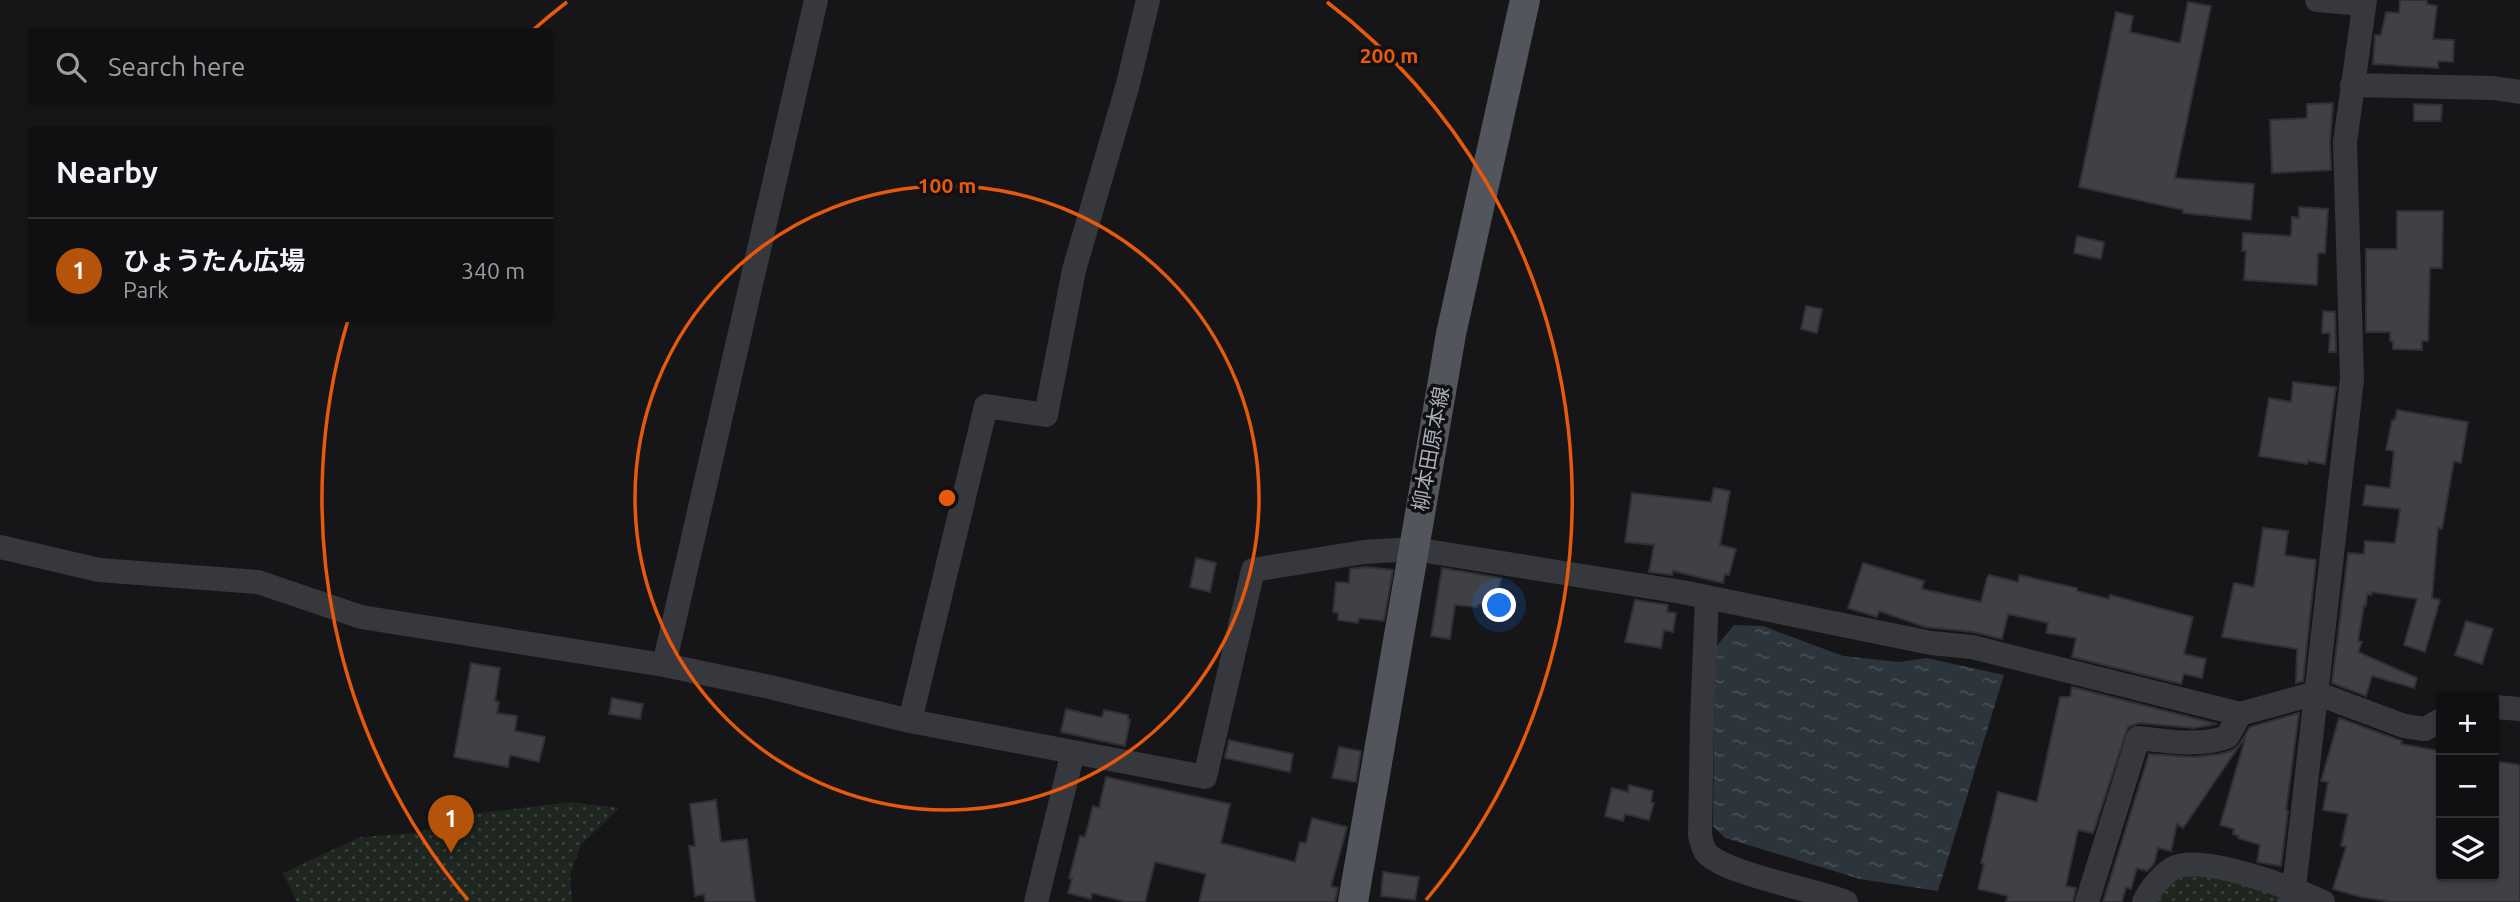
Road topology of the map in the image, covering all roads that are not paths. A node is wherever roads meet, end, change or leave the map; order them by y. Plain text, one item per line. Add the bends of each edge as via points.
1 (816, 0) edge
2 (1148, 0) edge
3 (1525, 0) edge
4 (2317, 0) edge
5 (2365, 2) edge
6 (2352, 85) junction
7 (2520, 92) edge
8 (0, 547) edge
9 (1414, 549) junction
10 (1707, 597) junction
11 (664, 665) junction
12 (2316, 693) junction
13 (2499, 707) edge
14 (2520, 709) edge
15 (2240, 713) junction
16 (910, 722) junction
17 (2436, 723) edge
18 (1073, 752) junction
19 (2291, 895) edge
20 (1035, 902) edge
21 (1353, 902) edge
22 (1846, 902) edge
23 (2087, 902) edge
24 (2144, 902) edge
25 (2323, 902) edge

1 - 11 street
2 - 16 street via 1074,270 1046,415 986,406
3 - 9 main road, 柳本田原本線 via 1451,334
4 - 5 street
5 - 6 street
6 - 7 street
6 - 12 street via 2345,142 2353,379
8 - 11 street via 99,570 258,582 361,617
9 - 10 street
9 - 18 street via 1253,570 1205,777
9 - 21 main road, 柳本田原本線
10 - 15 street via 1931,643 1972,647
10 - 22 street via 1700,835 1705,852 1728,868
11 - 16 street
12 - 15 street
12 - 17 street via 2404,726 2425,729
12 - 19 street
13 - 14 street
15 - 23 street via 2227,737 2213,742 2138,738
16 - 18 street
18 - 20 street
19 - 24 street via 2259,877 2211,867 2176,866 2151,888
19 - 25 street

